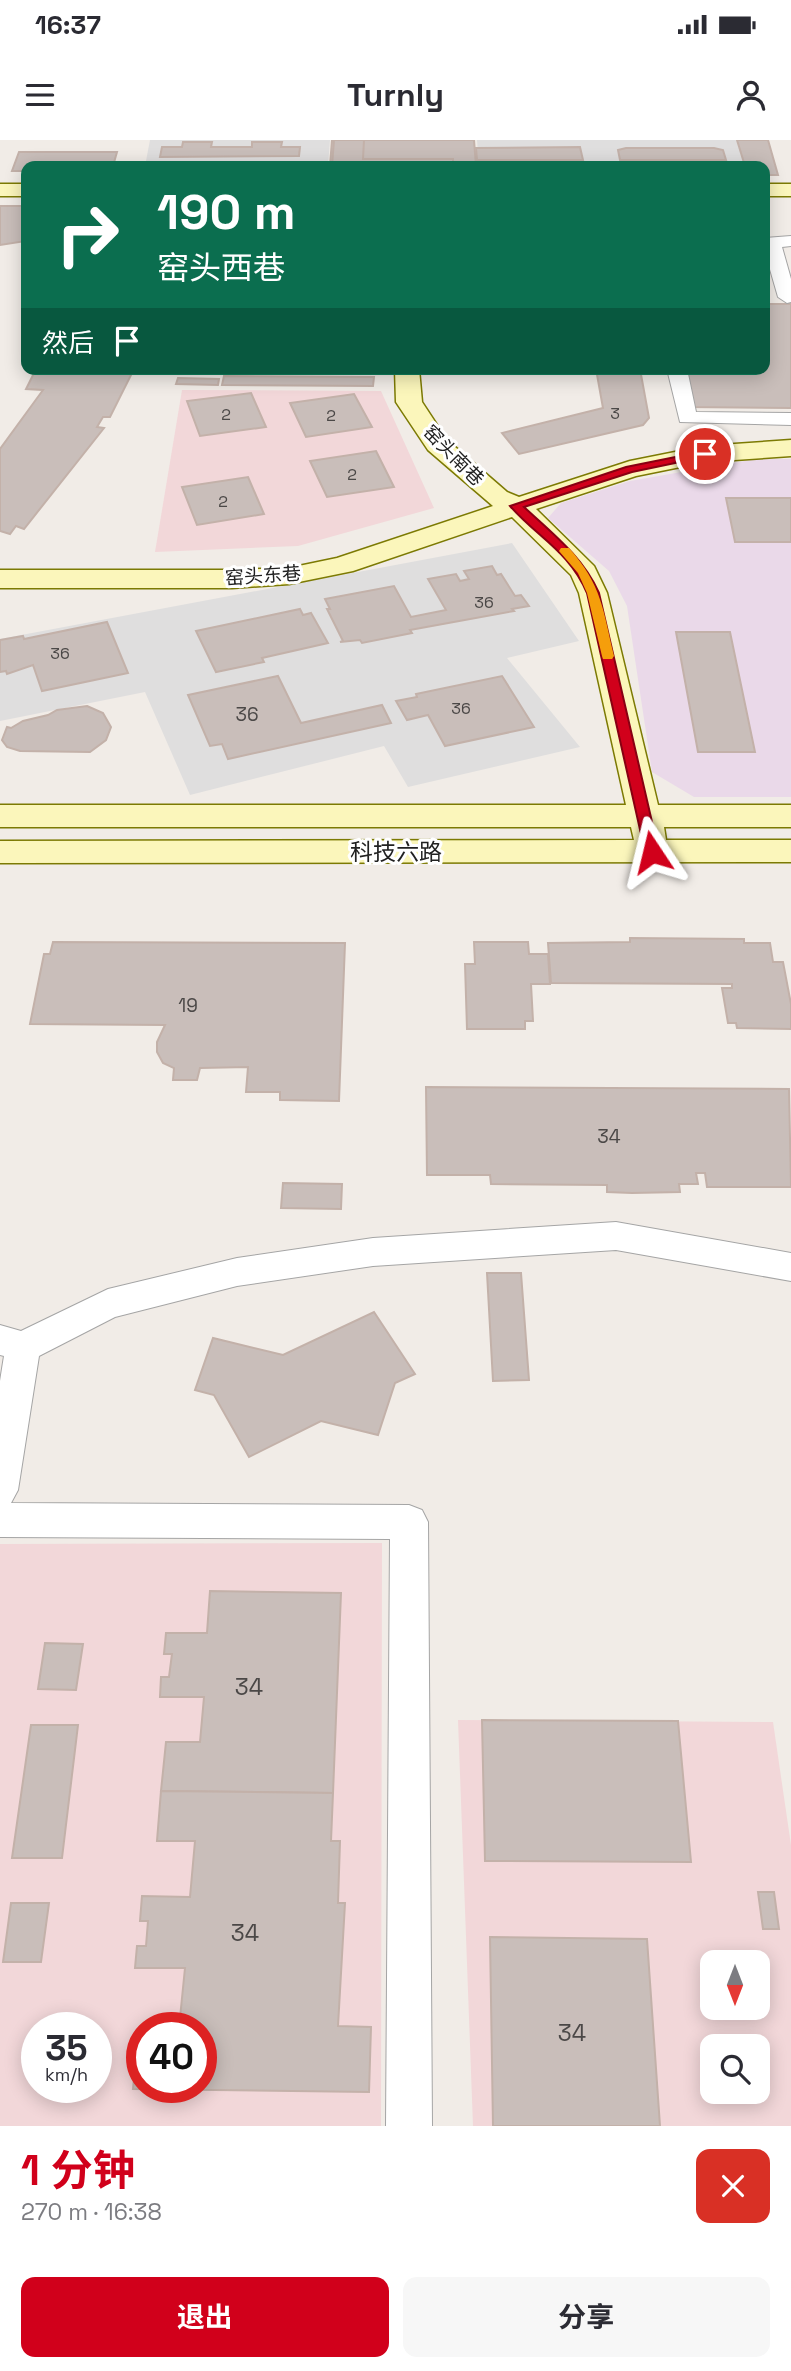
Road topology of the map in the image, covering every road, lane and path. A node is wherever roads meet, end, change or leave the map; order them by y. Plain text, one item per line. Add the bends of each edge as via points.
1 (0, 190) edge
2 (21, 190) edge
3 (770, 190) edge
4 (791, 190) edge
5 (791, 242) edge
6 (770, 297) edge
7 (789, 297) edge
8 (407, 375) edge
9 (678, 375) edge
10 (791, 419) edge
11 (791, 436) edge
12 (791, 449) edge
13 (507, 502) junction
14 (0, 566) edge
15 (0, 579) edge
16 (0, 816) edge
17 (791, 816) edge
18 (0, 835) edge
19 (649, 835) junction
20 (791, 836) edge
21 (0, 852) edge
22 (791, 852) edge
23 (0, 872) edge
24 (791, 872) edge
25 (791, 1267) edge
26 (11, 1343) edge
27 (0, 1490) edge
28 (0, 1520) edge
29 (409, 2126) edge

1 - 2 main road
3 - 4 main road
5 - 7 street via 771,242
6 - 7 street
8 - 13 main road, 窑头南巷 via 409,402 437,445
9 - 10 street via 687,418
11 - 13 main road via 683,446 604,463
12 - 13 main road via 705,454
13 - 14 main road, 窑头东巷 via 289,563
13 - 15 main road, 窑头东巷 via 343,565 289,576
13 - 19 main road, 窑头南巷 via 571,557 593,593
16 - 19 main road
17 - 19 main road
18 - 19 main road, 科技六路
19 - 20 main road, 科技六路
19 - 21 main road, 科技六路
19 - 22 main road, 科技六路
23 - 24 main road
25 - 26 street via 616,1236 373,1252 237,1272 108,1304
26 - 27 street
28 - 29 street via 409,1522

